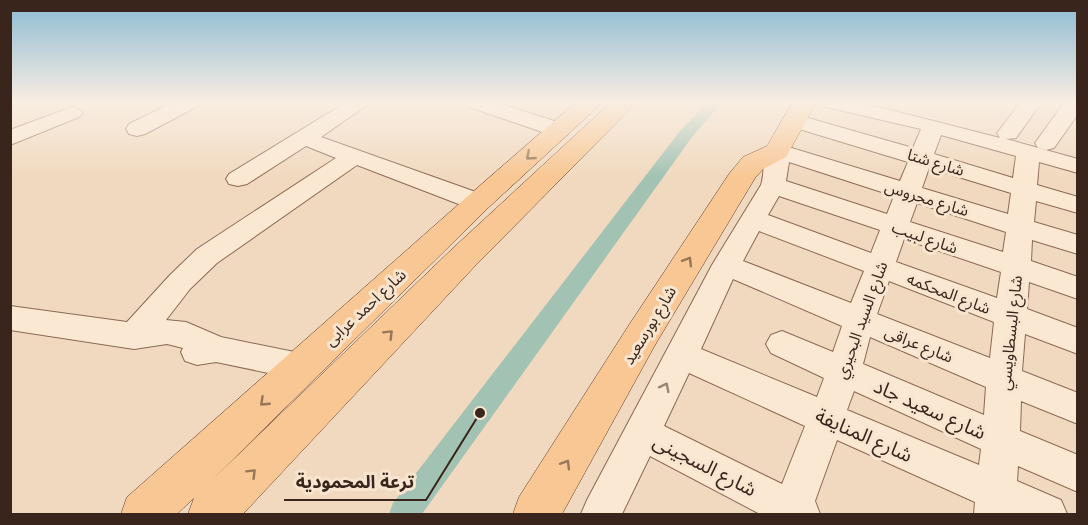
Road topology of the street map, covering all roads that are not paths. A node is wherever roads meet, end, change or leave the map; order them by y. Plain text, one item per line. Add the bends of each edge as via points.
1 (36, 128) edge
2 (140, 128) edge
3 (321, 128) edge
4 (551, 128) edge
5 (562, 128) edge
6 (599, 128) edge
7 (792, 128) edge
8 (840, 128) edge
9 (917, 128) edge
10 (961, 128) edge
11 (1029, 128) edge
12 (1046, 128) edge
13 (137, 129) dead end
14 (559, 130) junction
15 (10, 138) edge
16 (303, 138) junction
17 (1028, 143) junction
18 (1077, 152) edge
19 (355, 156) junction
20 (921, 158) junction
21 (1077, 166) edge
22 (775, 168) junction
23 (238, 179) dead end
24 (1025, 189) junction
25 (909, 192) junction
26 (478, 202) junction
27 (1077, 205) edge
28 (753, 219) junction
29 (1021, 227) junction
30 (896, 228) junction
31 (1077, 245) edge
32 (726, 265) junction
33 (880, 268) junction
34 (1016, 268) junction
35 (1077, 288) edge
36 (1011, 317) junction
37 (10, 318) edge
38 (860, 320) junction
39 (134, 336) junction
40 (1077, 341) edge
41 (782, 344) dead end
42 (681, 355) junction
43 (302, 366) junction
44 (843, 370) junction
45 (1004, 379) junction
46 (1077, 409) edge
47 (825, 418) junction
48 (642, 433) junction
49 (1001, 440) junction
50 (1077, 474) edge
51 (995, 503) edge
52 (794, 513) edge
53 (144, 514) edge
54 (211, 514) edge
55 (536, 514) edge
56 (601, 514) edge
57 (1047, 514) edge

1 - 15 street
2 - 13 street
3 - 16 street
4 - 14 street
5 - 14 main road, شارع احمد عرابى
54 -> 6 main road, شارع احمد عرابى via 463,258
7 - 22 main road
8 - 20 street, شارع شتا
9 - 20 street, شارع السيد البحيري
10 - 17 street
11 - 17 street
12 - 17 street
14 -> 26 main road, شارع احمد عرابى
16 - 19 street
16 - 23 street
17 - 18 street
17 - 21 street
17 - 24 street, شارع البسطاويسي
19 - 26 street
19 - 39 street via 207,256
20 - 24 street, شارع شتا
20 - 25 street, شارع السيد البحيري
22 - 25 street, شارع محروس
22 - 28 street
22 - 30 street, شارع لبيب
55 -> 22 main road, شارع بورسعيد via 743,174 753,163
24 - 27 street, شارع شتا
24 - 29 street, شارع البسطاويسي
25 - 29 street, شارع محروس
25 - 30 street, شارع السيد البحيري
26 - 43 main road, شارع احمد عرابى
28 - 32 street
28 - 33 street, شارع المحكمه
29 - 31 street, شارع محروس
29 - 34 street, شارع البسطاويسي
30 - 33 street, شارع السيد البحيري
30 - 34 street, شارع لبيب
32 - 38 street, شارع عراقى
32 - 42 street
33 - 36 street, شارع المحكمه
33 - 38 street, شارع السيد البحيري
34 - 35 street, شارع لبيب
34 - 36 street, شارع البسطاويسي
36 - 40 street, شارع المحكمه
36 - 45 street, شارع البسطاويسي
37 - 39 street
38 - 44 street, شارع السيد البحيري
38 - 45 street, شارع عراقى
39 - 43 street via 145,346 172,353 216,349
41 - 44 street, شارع سعيد جاد
42 - 47 street, شارع المنايفة
48 -> 42 street
43 -> 53 main road, شارع احمد عرابى
44 - 47 street, شارع السيد البحيري
44 - 49 street, شارع سعيد جاد
45 - 46 street, شارع عراقى
45 - 49 street, شارع البسطاويسي
47 - 51 street, شارع المنايفة
47 - 52 street, شارع السيد البحيري
48 - 52 street, شارع السجينى
48 - 56 street
49 - 50 street, شارع سعيد جاد
49 - 51 street, شارع البسطاويسي
51 - 57 street, شارع المنايفة

